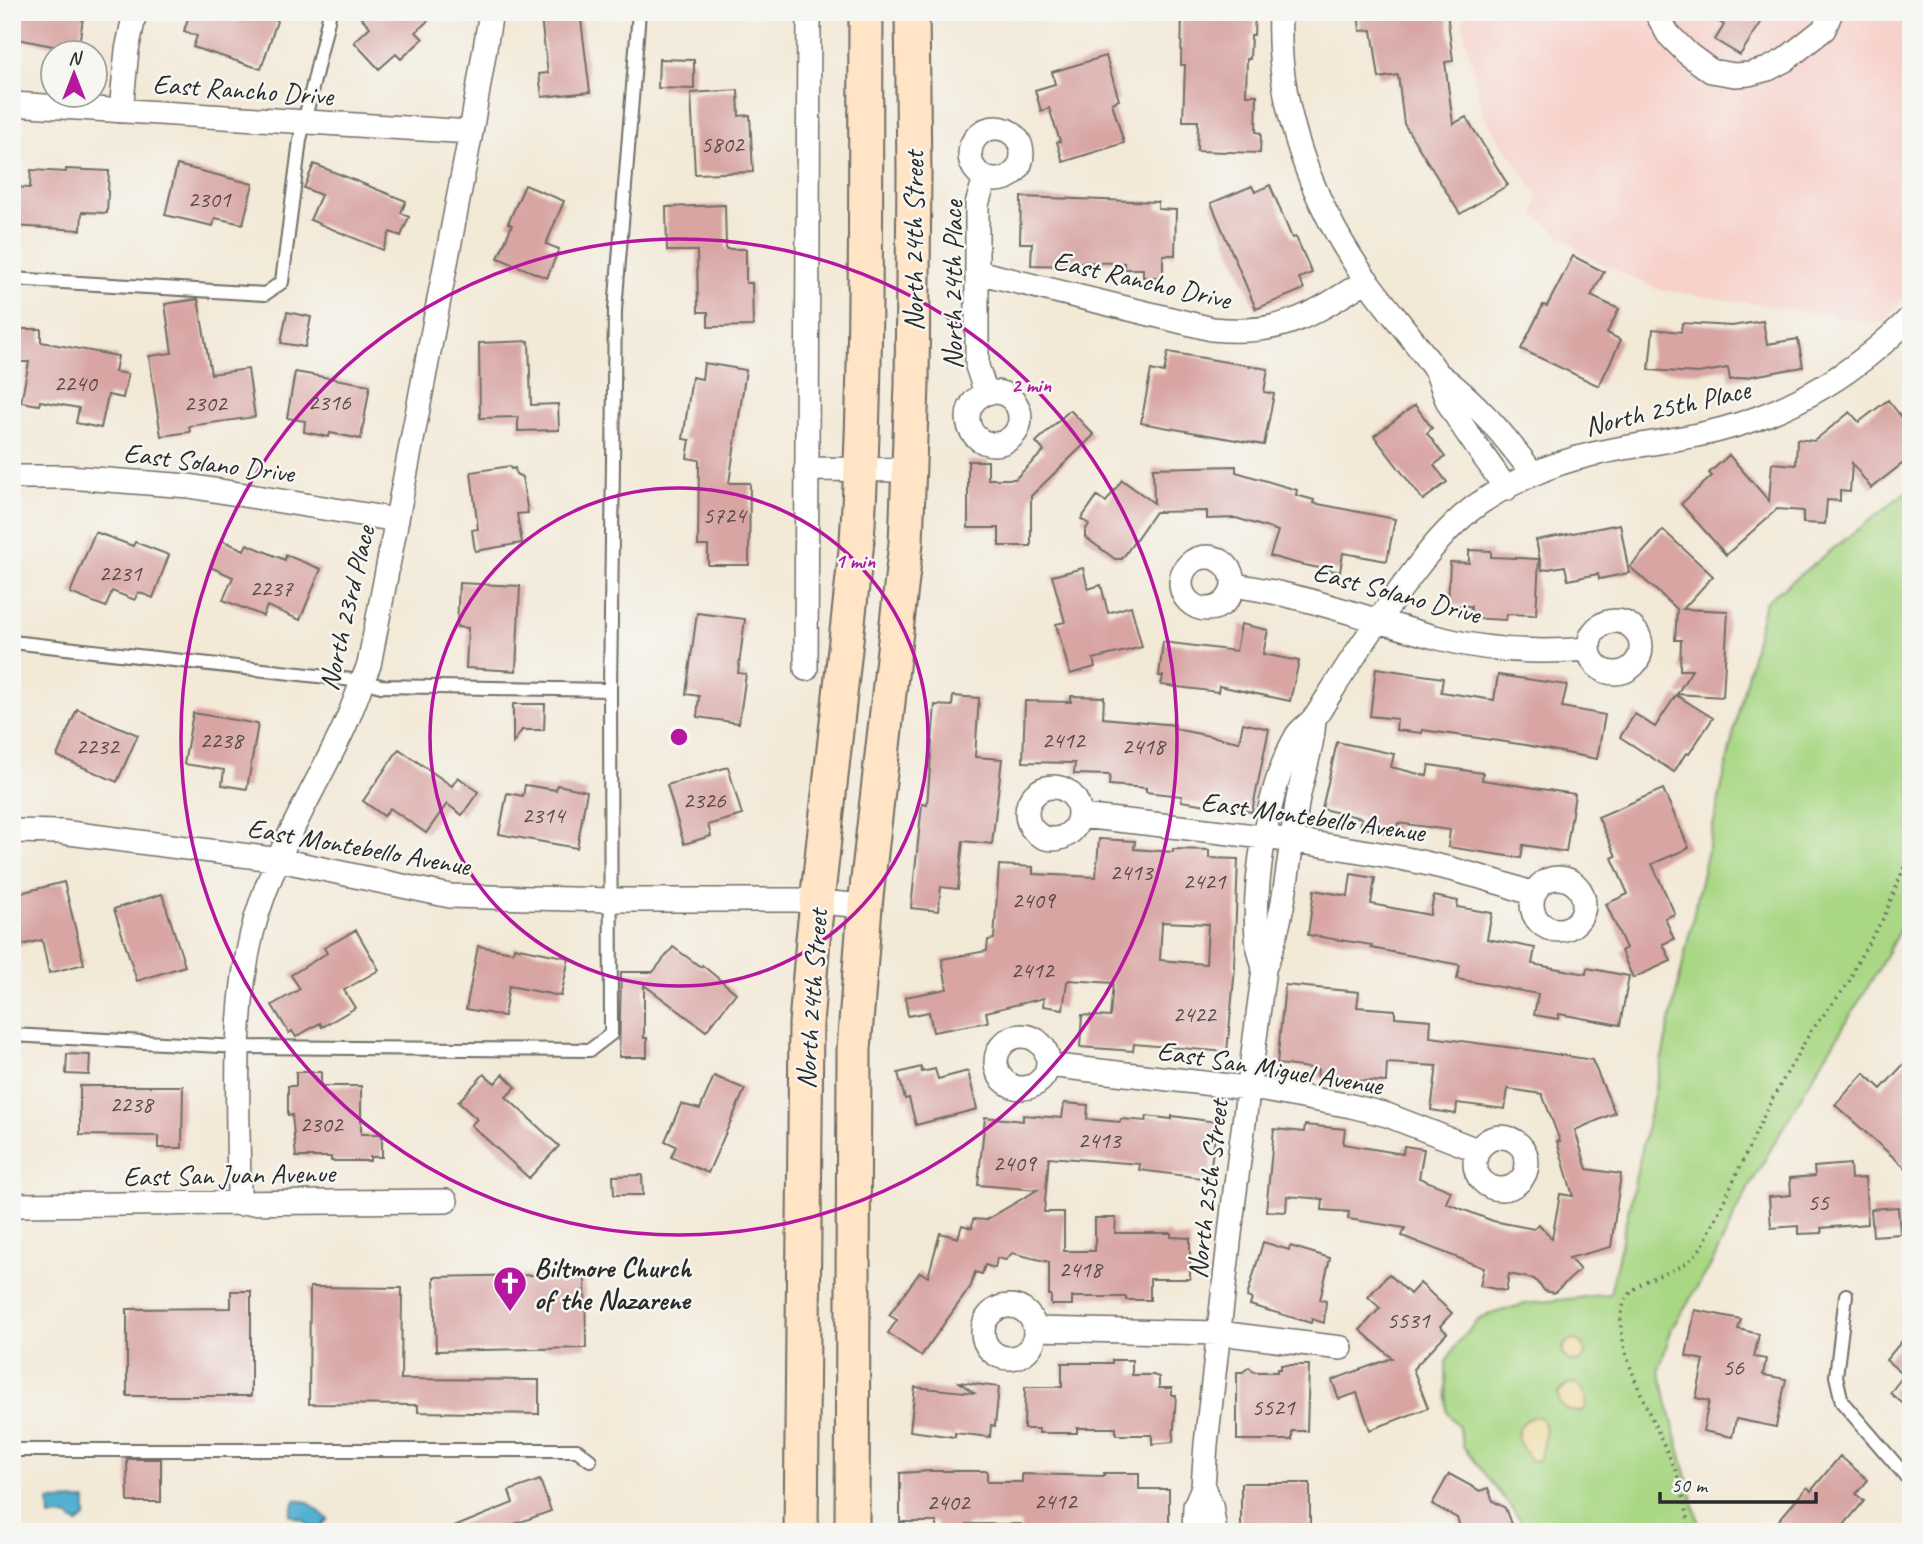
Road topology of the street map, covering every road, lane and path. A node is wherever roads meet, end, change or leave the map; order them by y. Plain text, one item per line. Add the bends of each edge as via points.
1 (135, 12) edge
2 (330, 12) edge
3 (491, 12) edge
4 (639, 12) edge
5 (809, 12) edge
6 (866, 12) edge
7 (912, 12) edge
8 (1280, 12) edge
9 (1656, 12) edge
10 (1831, 12) edge
11 (12, 104) edge
12 (121, 111) junction
13 (305, 123) junction
14 (471, 132) junction
15 (985, 177) dead end
16 (977, 272) junction
17 (12, 279) edge
18 (1367, 280) junction
19 (1911, 317) edge
20 (1437, 373) junction
21 (986, 393) dead end
22 (806, 469) junction
23 (861, 469) junction
24 (909, 470) junction
25 (1533, 474) junction
26 (12, 477) edge
27 (1506, 489) junction
28 (397, 520) junction
29 (1233, 585) dead end
30 (1378, 620) junction
31 (12, 642) edge
32 (1588, 649) dead end
33 (806, 669) dead end
34 (362, 681) junction
35 (610, 690) junction
36 (1314, 718) junction
37 (1080, 816) dead end
38 (12, 831) edge
39 (1266, 836) junction
40 (1293, 841) junction
41 (1911, 859) edge
42 (280, 860) junction
43 (1534, 894) dead end
44 (611, 900) junction
45 (817, 902) junction
46 (866, 906) junction
47 (1264, 969) junction
48 (12, 1035) edge
49 (239, 1046) junction
50 (1048, 1065) dead end
51 (1249, 1089) junction
52 (1477, 1150) dead end
53 (446, 1200) dead end
54 (239, 1204) junction
55 (12, 1205) edge
56 (1846, 1295) dead end
57 (1035, 1329) dead end
58 (1219, 1333) junction
59 (1341, 1348) dead end
60 (801, 1420) junction
61 (851, 1421) junction
62 (12, 1450) edge
63 (590, 1460) dead end
64 (1911, 1482) edge
65 (1203, 1487) junction
66 (801, 1532) edge
67 (852, 1532) edge
68 (1194, 1532) edge
69 (1215, 1532) edge
70 (1691, 1532) edge

1 - 12 street
2 - 13 lane
3 - 14 street, North 23rd Place
4 - 35 lane via 615,310
5 - 22 street
6 - 23 main road, North 24th Street
7 - 24 main road, North 24th Street
8 - 18 street via 1287,100 1300,153 1333,227
9 - 10 street via 1668,34 1688,54 1711,71 1735,75 1768,69 1785,60 1824,29
11 - 12 street, East Rancho Drive
12 - 13 street, East Rancho Drive
13 - 14 street, East Rancho Drive
13 - 17 lane via 282,282 265,294
14 - 28 street, North 23rd Place
15 - 16 street, North 24th Place via 977,204
16 - 18 street, East Rancho Drive via 1240,332 1294,322
16 - 21 street, North 24th Place via 977,366
18 - 20 street
19 - 25 street, North 25th Place via 1854,366 1814,394 1776,412 1721,430 1595,453
20 - 25 street via 1462,391
20 - 27 street via 1446,399
22 - 23 street
22 - 33 street
23 - 24 street
23 - 45 main road, North 24th Street
24 - 46 main road, North 24th Street via 906,543
25 - 27 street, North 25th Street
26 - 28 street, East Solano Drive via 189,486
27 - 30 street, North 25th Street via 1448,529
28 - 34 street, North 23rd Place
29 - 30 street, East Solano Drive via 1297,596
30 - 32 street, East Solano Drive via 1484,646
30 - 36 street, North 25th Street
31 - 34 lane
34 - 35 lane via 381,686
34 - 42 street, North 23rd Place via 343,731
35 - 44 lane
36 - 39 street, North 25th Street via 1297,735 1288,757 1273,796
36 - 40 street, North 25th Street
37 - 39 street, East Montebello Avenue
38 - 42 street, East Montebello Avenue via 61,832
39 - 40 street, East Montebello Avenue
39 - 47 street, North 25th Street via 1257,939
40 - 43 street, East Montebello Avenue via 1423,861
40 - 47 street, North 25th Street via 1277,937
41 - 70 path via 1849,984 1811,1031 1771,1101 1703,1245 1689,1260 1648,1278 1624,1304 1620,1330 1629,1362 1677,1475
42 - 44 street, East Montebello Avenue via 450,896
42 - 49 street, North 23rd Place via 253,930 242,991
44 - 45 street, East Montebello Avenue
44 - 49 lane via 611,1034 590,1050
45 - 46 street, East Montebello Avenue
45 - 60 main road, North 24th Street via 806,1035
46 - 61 main road, North 24th Street via 854,1049
47 - 51 street, North 25th Street
48 - 49 lane
49 - 54 street, North 23rd Place
50 - 51 street, East San Miguel Avenue
51 - 52 street, East San Miguel Avenue via 1387,1115
51 - 58 street, North 25th Street
53 - 54 street, East San Juan Avenue
54 - 55 street, East San Juan Avenue
56 - 64 lane via 1836,1376 1842,1402
57 - 58 street
58 - 59 street
58 - 65 street
60 - 61 main road
60 - 66 main road, North 24th Street
61 - 67 main road, North 24th Street
62 - 63 lane via 577,1450
65 - 68 street via 1195,1506
65 - 69 street

